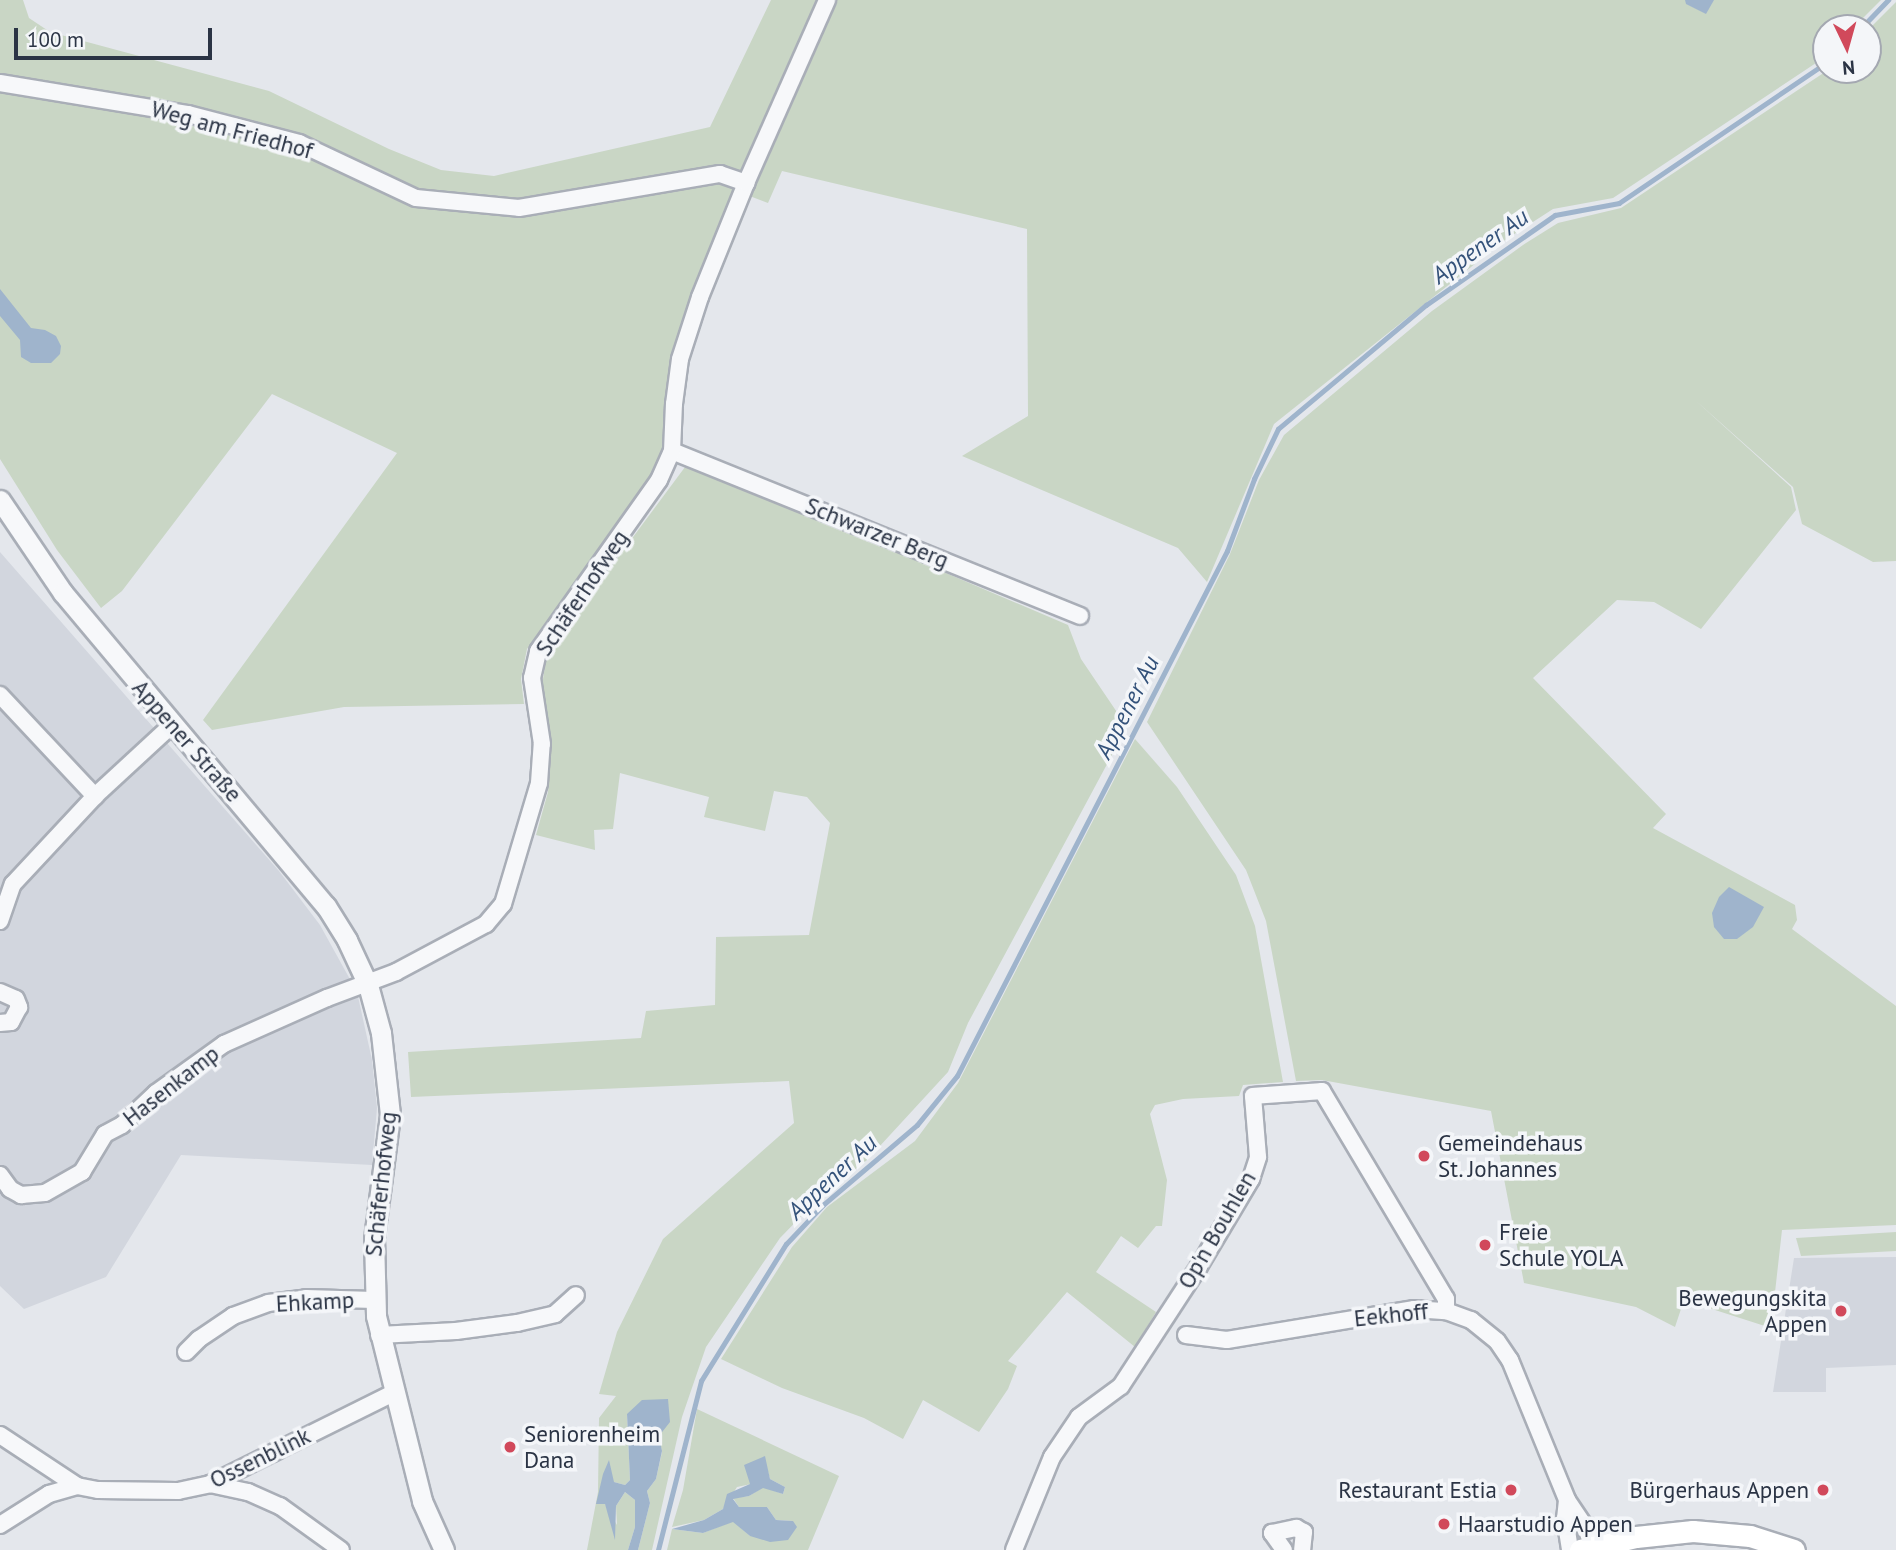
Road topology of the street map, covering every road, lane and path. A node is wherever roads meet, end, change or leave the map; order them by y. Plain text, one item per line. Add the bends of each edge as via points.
1 (827, 0) edge
2 (0, 83) edge
3 (746, 183) junction
4 (672, 451) junction
5 (0, 500) edge
6 (1080, 617) dead end
7 (0, 695) edge
8 (173, 724) junction
9 (95, 796) junction
10 (0, 920) edge
11 (368, 985) junction
12 (0, 992) edge
13 (0, 1023) edge
14 (0, 1175) edge
15 (576, 1295) dead end
16 (374, 1300) junction
17 (1446, 1311) junction
18 (379, 1335) junction
19 (1186, 1335) dead end
20 (186, 1352) dead end
21 (393, 1392) junction
22 (0, 1435) edge
23 (211, 1484) junction
24 (77, 1486) junction
25 (1567, 1500) junction
26 (0, 1525) edge
27 (1587, 1548) edge
28 (341, 1550) edge
29 (444, 1550) edge
30 (1014, 1550) edge
31 (1284, 1550) edge
32 (1303, 1550) edge
33 (1570, 1550) edge
34 (1794, 1550) edge

1 - 3 street, Schäferhofweg
2 - 3 street, Weg am Friedhof via 188,114 299,143 416,198 519,208 720,174
3 - 4 street, Schäferhofweg via 680,359
4 - 6 street, Schwarzer Berg
4 - 11 street, Schäferhofweg via 659,480 538,651 532,678 542,744 539,783 503,904 486,924
5 - 8 street, Appener Straße via 63,593
7 - 9 street
8 - 9 street
8 - 11 street, Appener Straße via 326,905
9 - 10 street via 13,884
11 - 14 street, Hasenkamp via 223,1044 105,1134 82,1172 45,1193 21,1195
11 - 16 street, Schäferhofweg via 381,1033 390,1115 374,1238
12 - 13 street via 16,999 19,1007 11,1022
15 - 18 street via 555,1314 517,1323
16 - 18 street, Schäferhofweg
16 - 20 street, Ehkamp via 306,1298 268,1303 225,1321
17 - 19 street, Eekhoff via 1414,1309 1227,1340
17 - 25 street, Eekhoff via 1471,1320 1504,1350
17 - 30 street, Op'n Bouhlen via 1446,1299 1322,1091 1253,1096 1258,1157 1251,1179 1121,1386 1079,1418 1052,1457
18 - 21 street, Schäferhofweg
21 - 23 street, Ossenblink
21 - 29 street, Schäferhofweg via 422,1501
22 - 24 street, Ossenblink
23 - 24 street, Ossenblink via 177,1491
23 - 28 street via 248,1492 280,1506
24 - 26 street, Ossenblink via 49,1494
25 - 27 street, Eekhoff via 1586,1528
25 - 33 street, Eekhoff
27 - 34 main road via 1665,1533 1713,1532 1750,1536
31 - 32 street via 1272,1533 1296,1528 1304,1531

